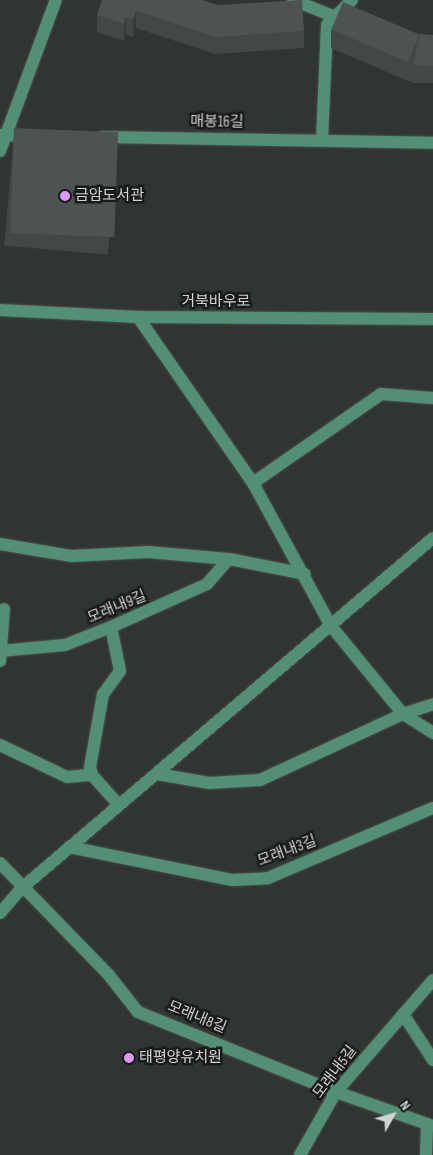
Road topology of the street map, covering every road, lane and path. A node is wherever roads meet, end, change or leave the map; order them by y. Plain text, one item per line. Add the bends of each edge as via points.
1 (56, 0) edge
2 (294, 0) edge
3 (352, 0) edge
4 (333, 16) junction
5 (2, 135) edge
6 (43, 136) edge
7 (93, 136) edge
8 (322, 140) junction
9 (433, 143) edge
10 (0, 151) edge
11 (0, 310) edge
12 (138, 317) junction
13 (433, 319) edge
14 (433, 398) edge
15 (253, 483) junction
16 (433, 538) edge
17 (0, 544) edge
18 (229, 559) junction
19 (305, 574) junction
20 (4, 609) dead end
21 (330, 626) junction
22 (111, 627) junction
23 (1, 654) edge
24 (433, 704) edge
25 (403, 714) junction
26 (433, 733) edge
27 (0, 745) edge
28 (157, 774) junction
29 (92, 775) junction
30 (119, 805) junction
31 (433, 808) edge
32 (69, 848) junction
33 (0, 863) edge
34 (23, 887) junction
35 (0, 913) edge
36 (433, 980) edge
37 (403, 1014) junction
38 (433, 1060) edge
39 (336, 1092) junction
40 (430, 1125) edge
41 (300, 1155) edge
42 (426, 1155) edge

1 - 5 street
2 - 4 street
3 - 4 street
4 - 8 street via 324,39
5 - 6 street
5 - 10 street
7 - 8 street, 매봉16길
8 - 9 street, 매봉16길
11 - 12 street, 거북바우로
12 - 13 street, 거북바우로
12 - 15 street
14 - 15 street via 381,394
15 - 19 street
16 - 21 street
17 - 18 street via 72,556 148,552
18 - 19 street
18 - 22 street, 모래내9길 via 207,584
19 - 21 street
20 - 23 street, 모래내9길
21 - 25 street
21 - 28 street
22 - 23 street, 모래내9길 via 65,645
22 - 29 street via 120,672 103,694 95,722
24 - 25 street
25 - 26 street
25 - 28 street via 260,780 208,783
27 - 29 street via 67,777
28 - 30 street
29 - 30 street
30 - 32 street
31 - 32 street, 모래내3길 via 268,878 233,880
32 - 34 street
33 - 34 street, 모래내8길
34 - 35 street
34 - 39 street, 모래내8길 via 108,974 138,1012
36 - 37 street, 모래내5길
37 - 38 street
37 - 39 street, 모래내5길
39 - 40 street, 모래내8길
39 - 41 street, 모래내5길
40 - 42 street

